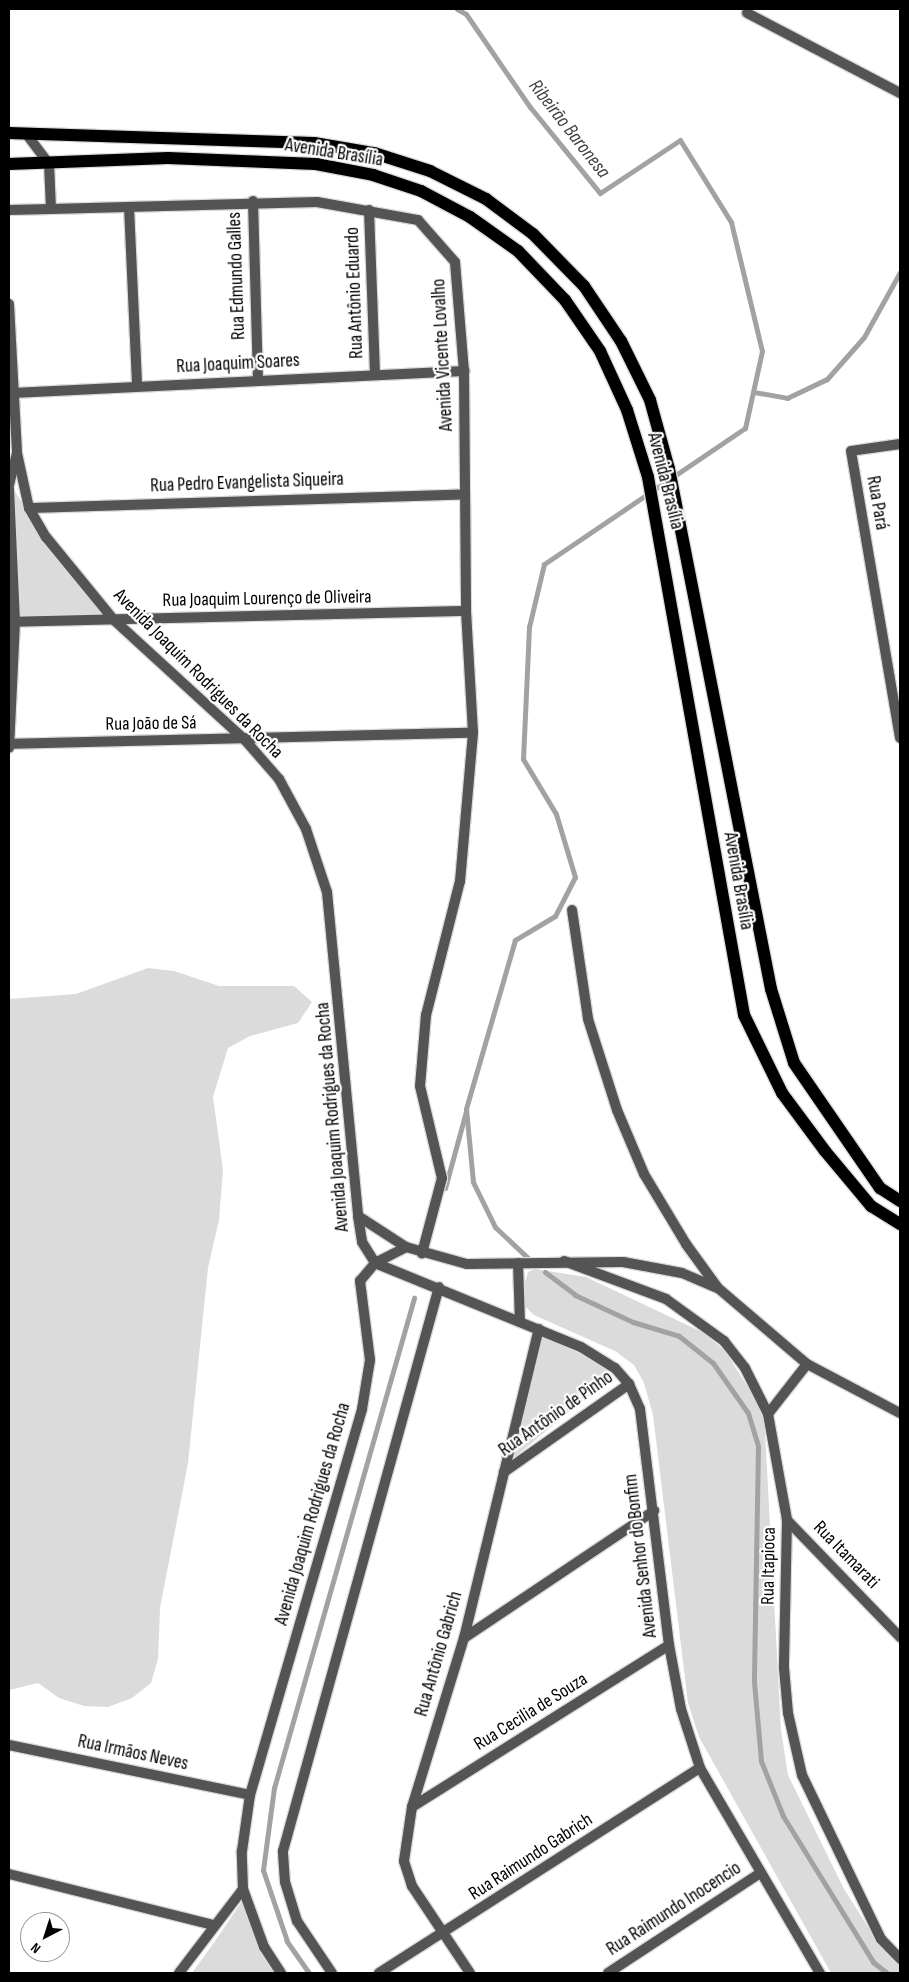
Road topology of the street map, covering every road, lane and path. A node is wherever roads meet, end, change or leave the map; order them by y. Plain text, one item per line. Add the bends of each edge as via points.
1 (747, 13) dead end
2 (900, 93) edge
3 (9, 133) edge
4 (26, 133) junction
5 (9, 164) edge
6 (49, 164) junction
7 (253, 201) junction
8 (129, 207) junction
9 (51, 209) junction
10 (9, 210) edge
11 (369, 210) junction
12 (9, 304) edge
13 (464, 371) junction
14 (375, 375) junction
15 (258, 380) junction
16 (137, 386) junction
17 (13, 393) junction
18 (900, 444) edge
19 (17, 453) junction
20 (9, 485) edge
21 (9, 489) edge
22 (465, 494) junction
23 (30, 508) junction
24 (466, 612) junction
25 (114, 620) junction
26 (12, 622) edge
27 (474, 733) junction
28 (900, 738) edge
29 (245, 740) junction
30 (10, 745) edge
31 (572, 910) dead end
32 (900, 1201) edge
33 (358, 1216) junction
34 (900, 1224) edge
35 (406, 1248) junction
36 (422, 1253) junction
37 (564, 1261) junction
38 (375, 1263) junction
39 (518, 1263) junction
40 (439, 1288) junction
41 (718, 1288) junction
42 (520, 1322) junction
43 (539, 1329) junction
44 (806, 1364) junction
45 (629, 1384) junction
46 (900, 1413) edge
47 (768, 1414) junction
48 (504, 1472) junction
49 (654, 1511) junction
50 (787, 1520) junction
51 (900, 1637) edge
52 (464, 1638) junction
53 (669, 1645) junction
54 (9, 1745) edge
55 (700, 1768) junction
56 (250, 1795) junction
57 (412, 1807) junction
58 (760, 1873) junction
59 (9, 1874) edge
60 (243, 1890) junction
61 (213, 1925) junction
62 (443, 1934) junction
63 (900, 1959) edge
64 (179, 1973) edge
65 (281, 1973) edge
66 (332, 1973) edge
67 (379, 1973) edge
68 (470, 1973) edge
69 (608, 1973) edge
70 (820, 1973) edge

1 - 2 street
3 - 4 main road, Avenida Brasília
4 - 6 street
4 - 32 main road, Avenida Brasília via 314,143 374,153 430,171 486,199 533,234 578,280 621,341 650,400 669,469 771,989 794,1063 880,1188
5 - 6 main road, Avenida Brasília
6 - 9 street
6 - 34 main road, Avenida Brasília via 168,158 316,164 373,175 421,191 470,217 518,251 565,300 600,351 627,410 648,477 680,642 744,1015 782,1093 825,1151 871,1206
7 - 8 street, Avenida Vicente Lovalho
7 - 11 street, Avenida Vicente Lovalho via 318,202
7 - 15 street, Rua Edmundo Galles
8 - 9 street, Avenida Vicente Lovalho
8 - 16 street
9 - 10 street, Avenida Vicente Lovalho
11 - 13 street, Avenida Vicente Lovalho via 418,220 455,262
11 - 14 street, Rua Antônio Eduardo
12 - 17 street, Avenida Joaquim Rodrigues da Rocha
13 - 14 street, Rua Joaquim Soares
13 - 22 street, Avenida Vicente Lovalho
14 - 15 street, Rua Joaquim Soares
15 - 16 street, Rua Joaquim Soares
16 - 17 street, Rua Joaquim Soares
17 - 19 street, Avenida Joaquim Rodrigues da Rocha
18 - 28 street, Rua Pará via 851,450
19 - 20 street, Avenida Joaquim Rodrigues da Rocha
19 - 23 street, Avenida Joaquim Rodrigues da Rocha
21 - 26 street
22 - 23 street, Rua Pedro Evangelista Siqueira
22 - 24 street, Avenida Vicente Lovalho
23 - 25 street, Avenida Joaquim Rodrigues da Rocha via 46,538
24 - 25 street, Rua Joaquim Lourenço de Oliveira
24 - 27 street, Avenida Vicente Lovalho
25 - 26 street, Rua Joaquim Lourenço de Oliveira
25 - 29 street, Avenida Joaquim Rodrigues da Rocha
26 - 30 street
27 - 29 street, Rua João de Sá
27 - 36 street, Avenida Vicente Lovalho via 460,880 426,1015 420,1086 442,1178
29 - 30 street, Rua João de Sá
29 - 33 street, Avenida Joaquim Rodrigues da Rocha via 278,779 306,829 327,892
31 - 41 street via 588,1019 617,1110 644,1174
33 - 35 street
33 - 38 street, Avenida Joaquim Rodrigues da Rocha via 362,1242
35 - 36 street
35 - 38 street
36 - 39 street via 467,1264
37 - 39 street
37 - 41 street via 623,1262 682,1273
37 - 47 street, Rua Itapioca via 666,1299 724,1341 745,1368
38 - 40 street, Avenida Senhor do Bonfim
38 - 56 street, Avenida Joaquim Rodrigues da Rocha via 360,1282 370,1360 362,1409
39 - 42 street
40 - 42 street, Avenida Senhor do Bonfim
40 - 66 street via 283,1850 285,1882 297,1921
41 - 44 street
42 - 43 street, Avenida Senhor do Bonfim
43 - 45 street, Avenida Senhor do Bonfim via 595,1355
43 - 48 street, Rua Antônio Gabrich
44 - 46 street
44 - 47 street
45 - 48 street, Rua Antônio de Pinho
45 - 49 street, Avenida Senhor do Bonfim via 640,1410
47 - 50 street, Rua Itapioca
48 - 52 street, Rua Antônio Gabrich
49 - 52 street
49 - 53 street, Avenida Senhor do Bonfim
50 - 51 street, Rua Itamarati
50 - 63 street, Rua Itapioca via 784,1668 788,1713 802,1776 881,1939
52 - 57 street, Rua Antônio Gabrich
53 - 55 street, Avenida Senhor do Bonfim via 682,1709
53 - 57 street, Rua Cecilia de Souza
54 - 56 street, Rua Irmãos Neves
55 - 58 street, Avenida Senhor do Bonfim
55 - 62 street, Rua Raimundo Gabrich
56 - 60 street, Avenida Joaquim Rodrigues da Rocha via 242,1851
57 - 62 street, Rua Antônio Gabrich via 404,1861 412,1886
58 - 69 street, Rua Raimundo Inocencio
58 - 70 street, Avenida Senhor do Bonfim
59 - 61 street
60 - 61 street
60 - 65 street, Avenida Joaquim Rodrigues da Rocha via 264,1946
61 - 64 street
62 - 67 street, Rua Raimundo Gabrich
62 - 68 street, Rua Antônio Gabrich

